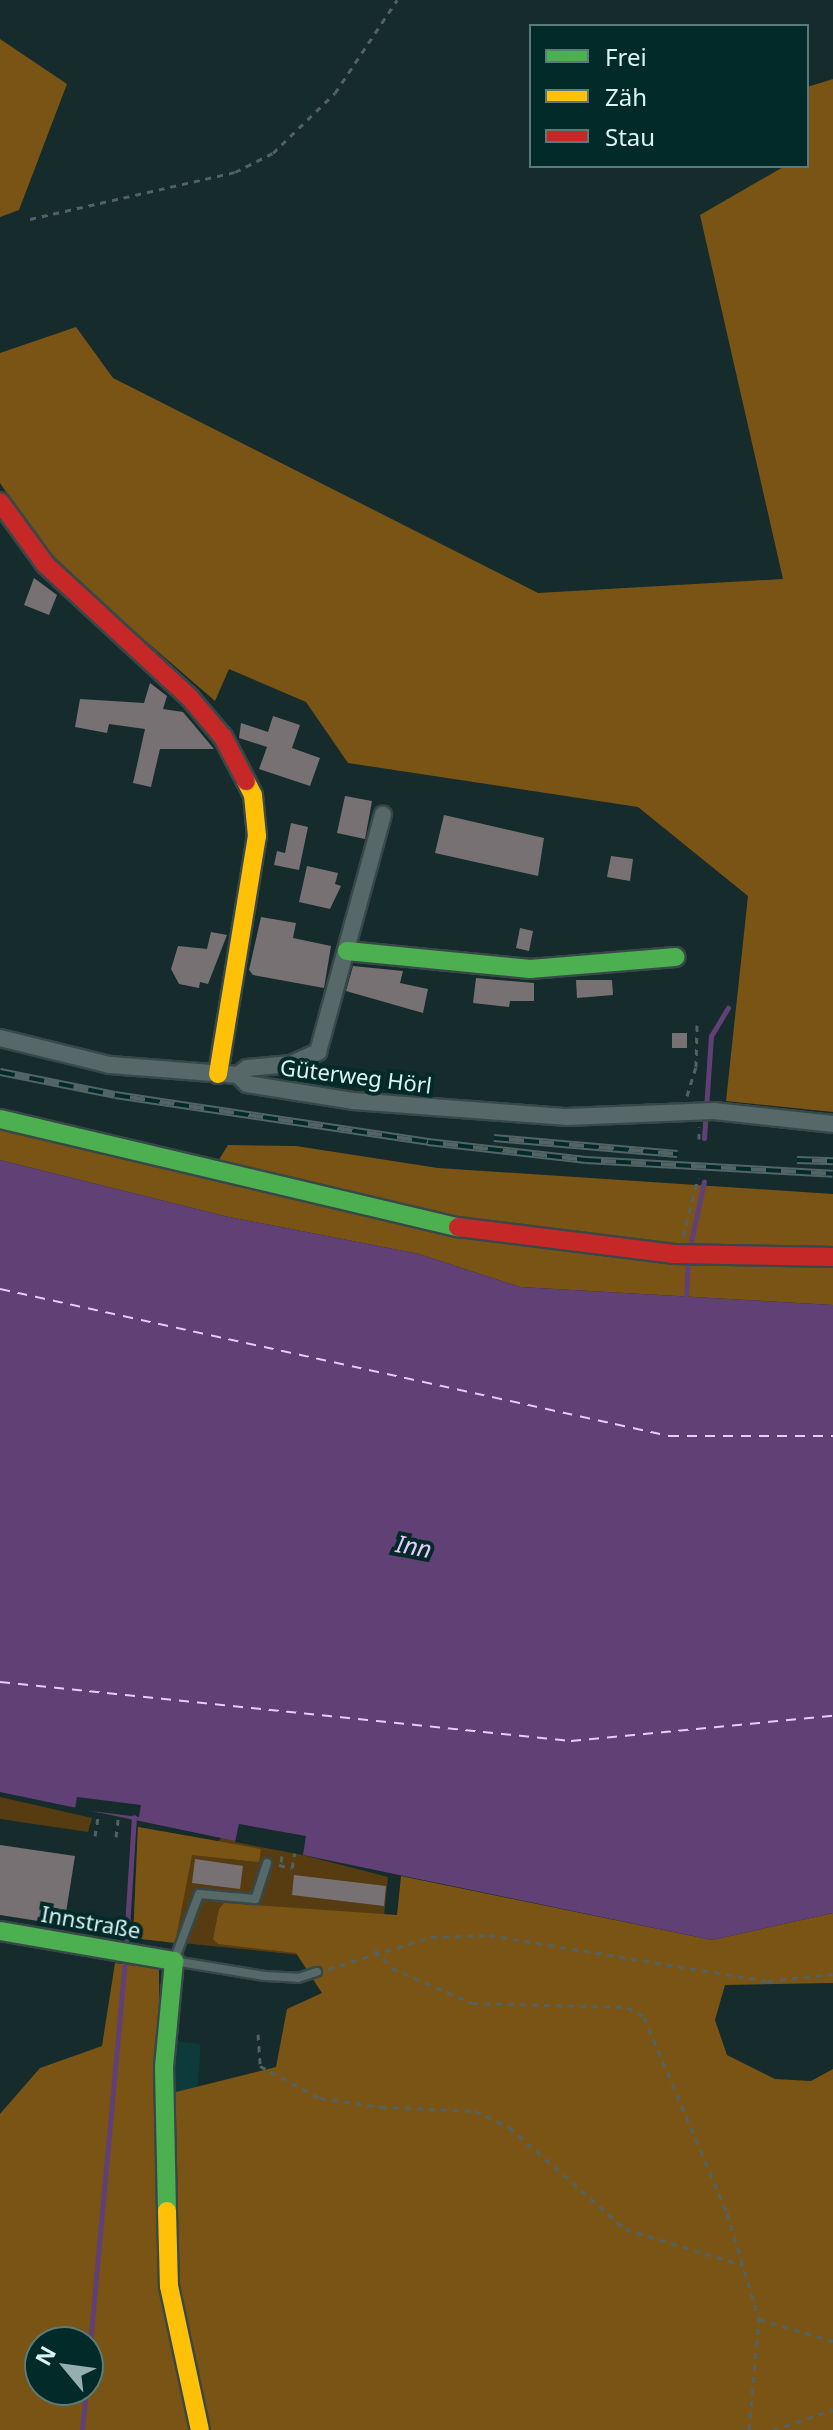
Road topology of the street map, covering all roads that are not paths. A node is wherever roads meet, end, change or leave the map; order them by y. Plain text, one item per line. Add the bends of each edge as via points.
1 (0, 502) edge
2 (383, 815) dead end
3 (347, 951) junction
4 (676, 957) dead end
5 (0, 1038) edge
6 (218, 1074) junction
7 (238, 1075) junction
8 (0, 1119) edge
9 (833, 1124) edge
10 (833, 1257) edge
11 (267, 1863) dead end
12 (0, 1931) edge
13 (174, 1961) junction
14 (317, 1972) road end
15 (200, 2430) edge

1 - 6 street via 45,564 190,698 223,737 253,795 257,836
2 - 3 street
3 - 4 street via 530,969
3 - 7 street via 318,1052 291,1064 247,1068
5 - 6 street, Güterweg Hörl via 110,1065
6 - 7 street, Güterweg Hörl
7 - 9 street, Güterweg Hörl via 247,1084 353,1101 608,1117 683,1109
8 - 10 street via 424,1223 681,1255
11 - 13 lane via 255,1899 199,1894
12 - 13 street, Innstraße
13 - 14 lane via 265,1976 298,1978
13 - 15 street via 164,2067 169,2286

